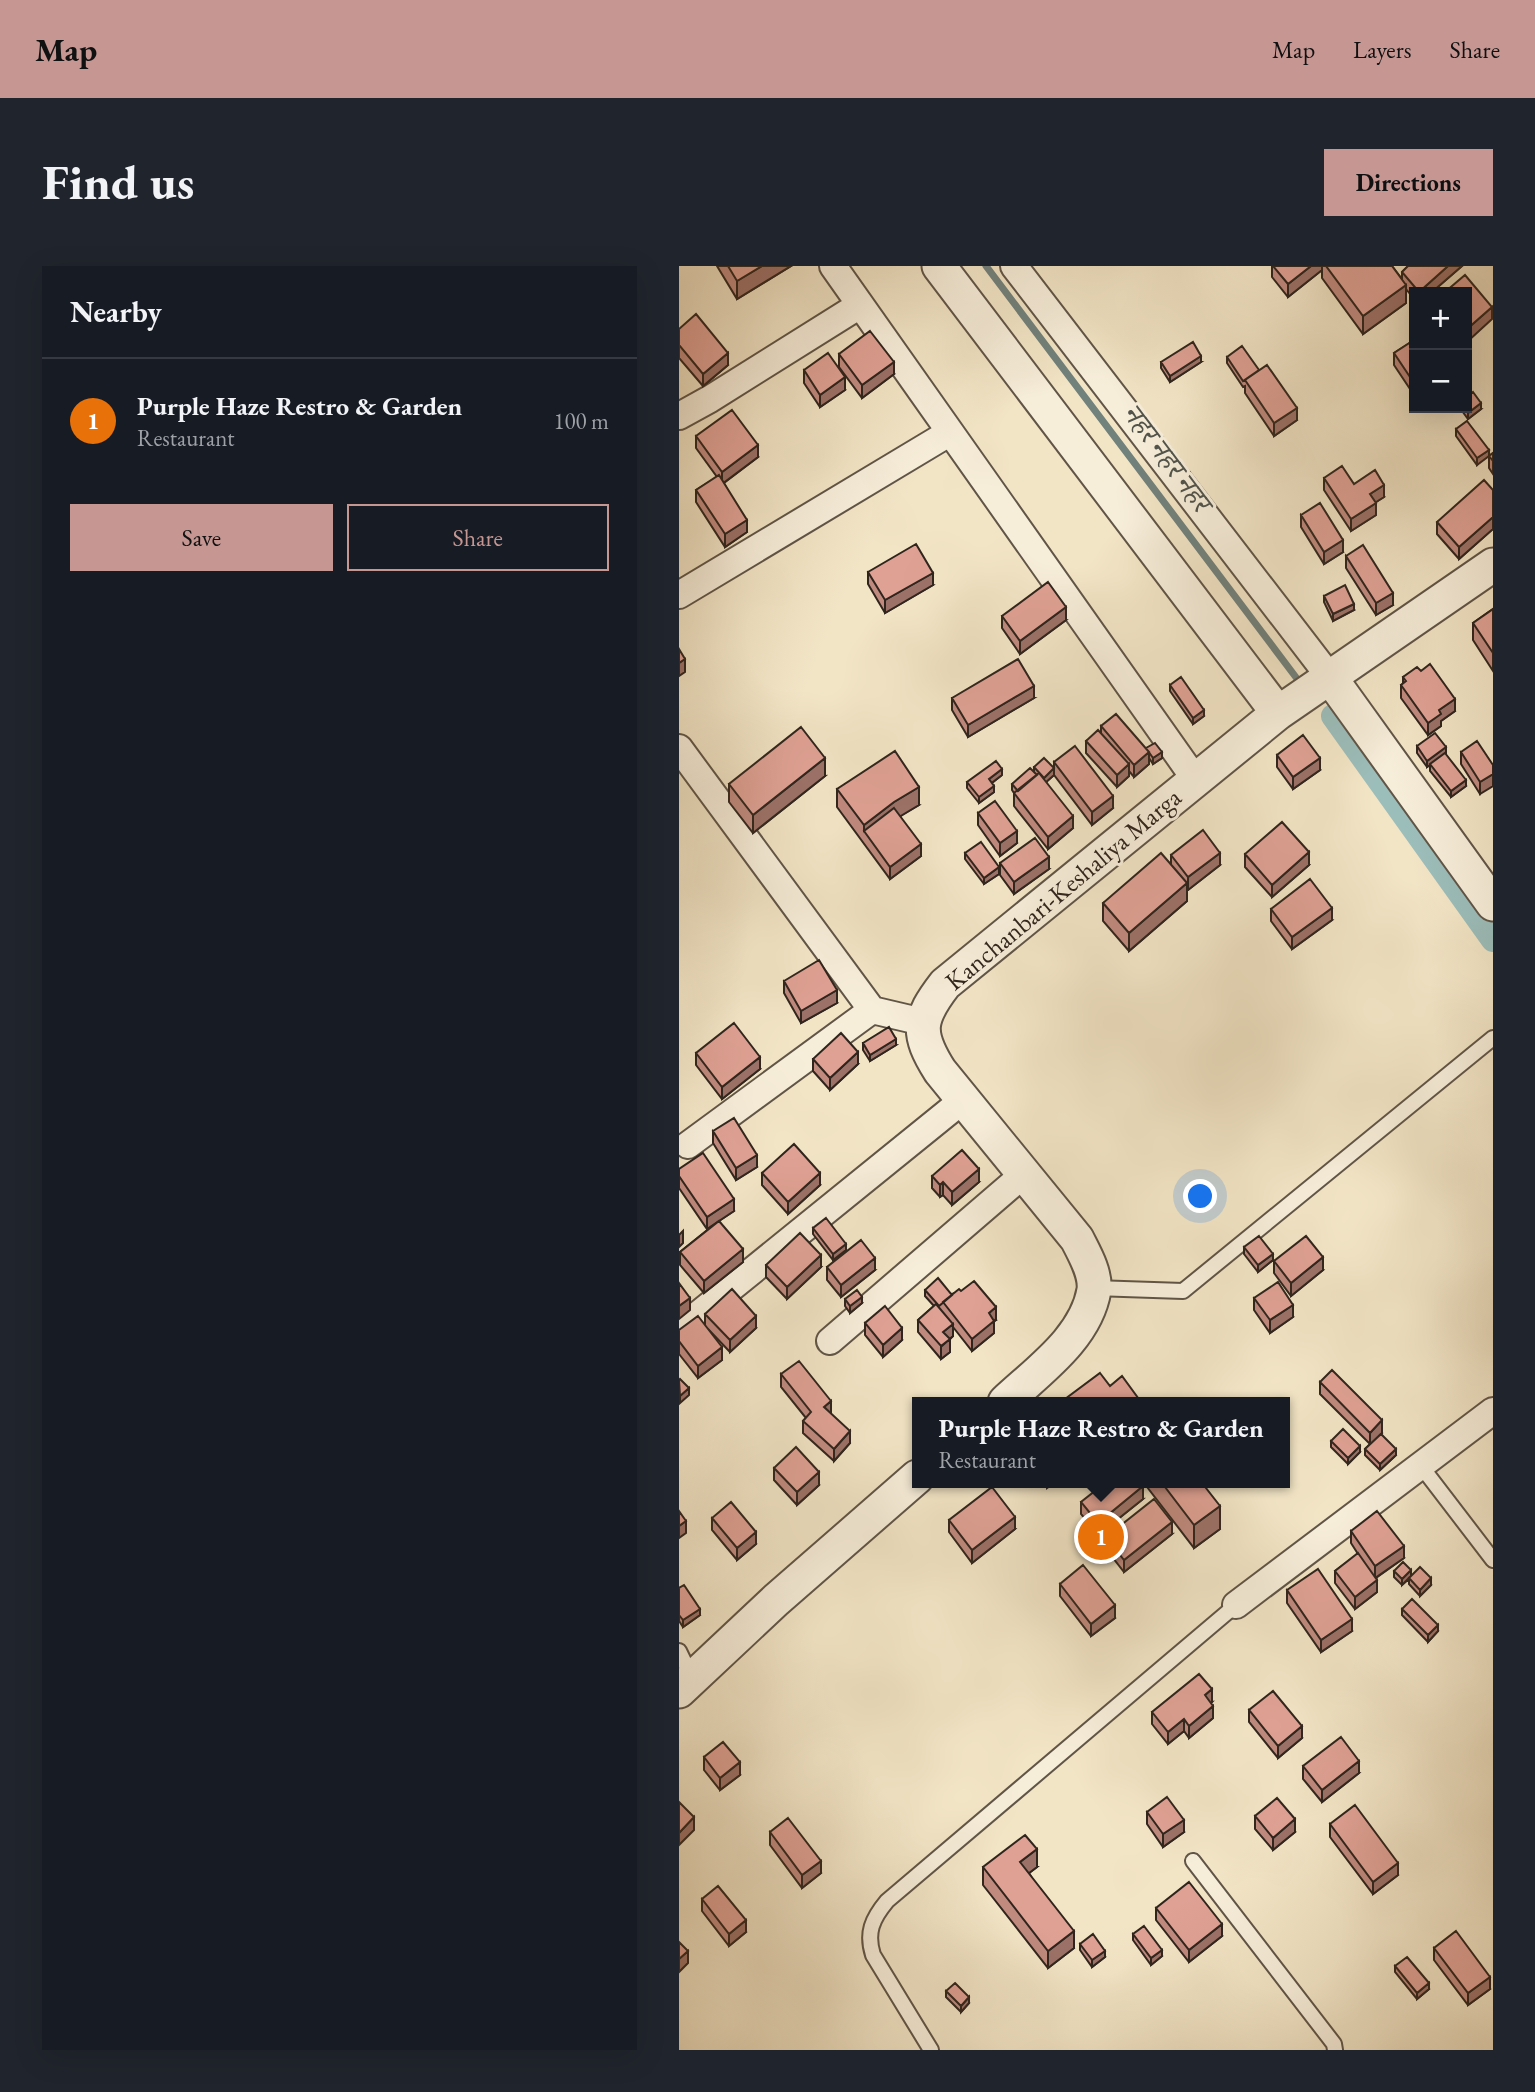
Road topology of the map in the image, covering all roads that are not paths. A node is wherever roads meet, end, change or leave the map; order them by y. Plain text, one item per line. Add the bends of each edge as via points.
1 (833, 266) edge
2 (939, 266) edge
3 (1014, 266) edge
4 (860, 305) junction
5 (679, 416) edge
6 (949, 433) junction
7 (1493, 565) edge
8 (679, 595) edge
9 (1325, 679) junction
10 (1285, 708) junction
11 (679, 748) edge
12 (1195, 779) junction
13 (1493, 904) edge
14 (872, 1010) junction
15 (923, 1021) junction
16 (1493, 1038) edge
17 (964, 1100) junction
18 (688, 1145) dead end
19 (1024, 1174) junction
20 (1094, 1288) junction
21 (679, 1330) edge
22 (830, 1341) dead end
23 (1010, 1397) edge
24 (1493, 1411) edge
25 (1421, 1466) junction
26 (912, 1481) edge
27 (1493, 1560) edge
28 (1236, 1605) joint
29 (683, 1673) edge
30 (1193, 1861) dead end
31 (931, 2050) edge
32 (1335, 2050) edge

1 - 4 street
2 - 10 street
3 - 9 street
4 - 5 street
4 - 6 street
6 - 8 street
6 - 12 street
7 - 9 street, Kanchanbari-Keshaliya Marga
9 - 10 street, Kanchanbari-Keshaliya Marga
9 - 13 street
10 - 12 street, Kanchanbari-Keshaliya Marga
11 - 14 street
12 - 15 street, Kanchanbari-Keshaliya Marga via 945,984 929,1004
14 - 15 street
14 - 18 street
15 - 17 street via 925,1047
16 - 20 lane via 1183,1291
17 - 19 street
17 - 21 street
19 - 20 street via 1077,1239
19 - 22 street
20 - 23 street via 1070,1342
24 - 25 street
25 - 27 lane
25 - 28 street
26 - 29 street
28 - 31 lane via 876,1915 870,1928 873,1955
30 - 32 lane

